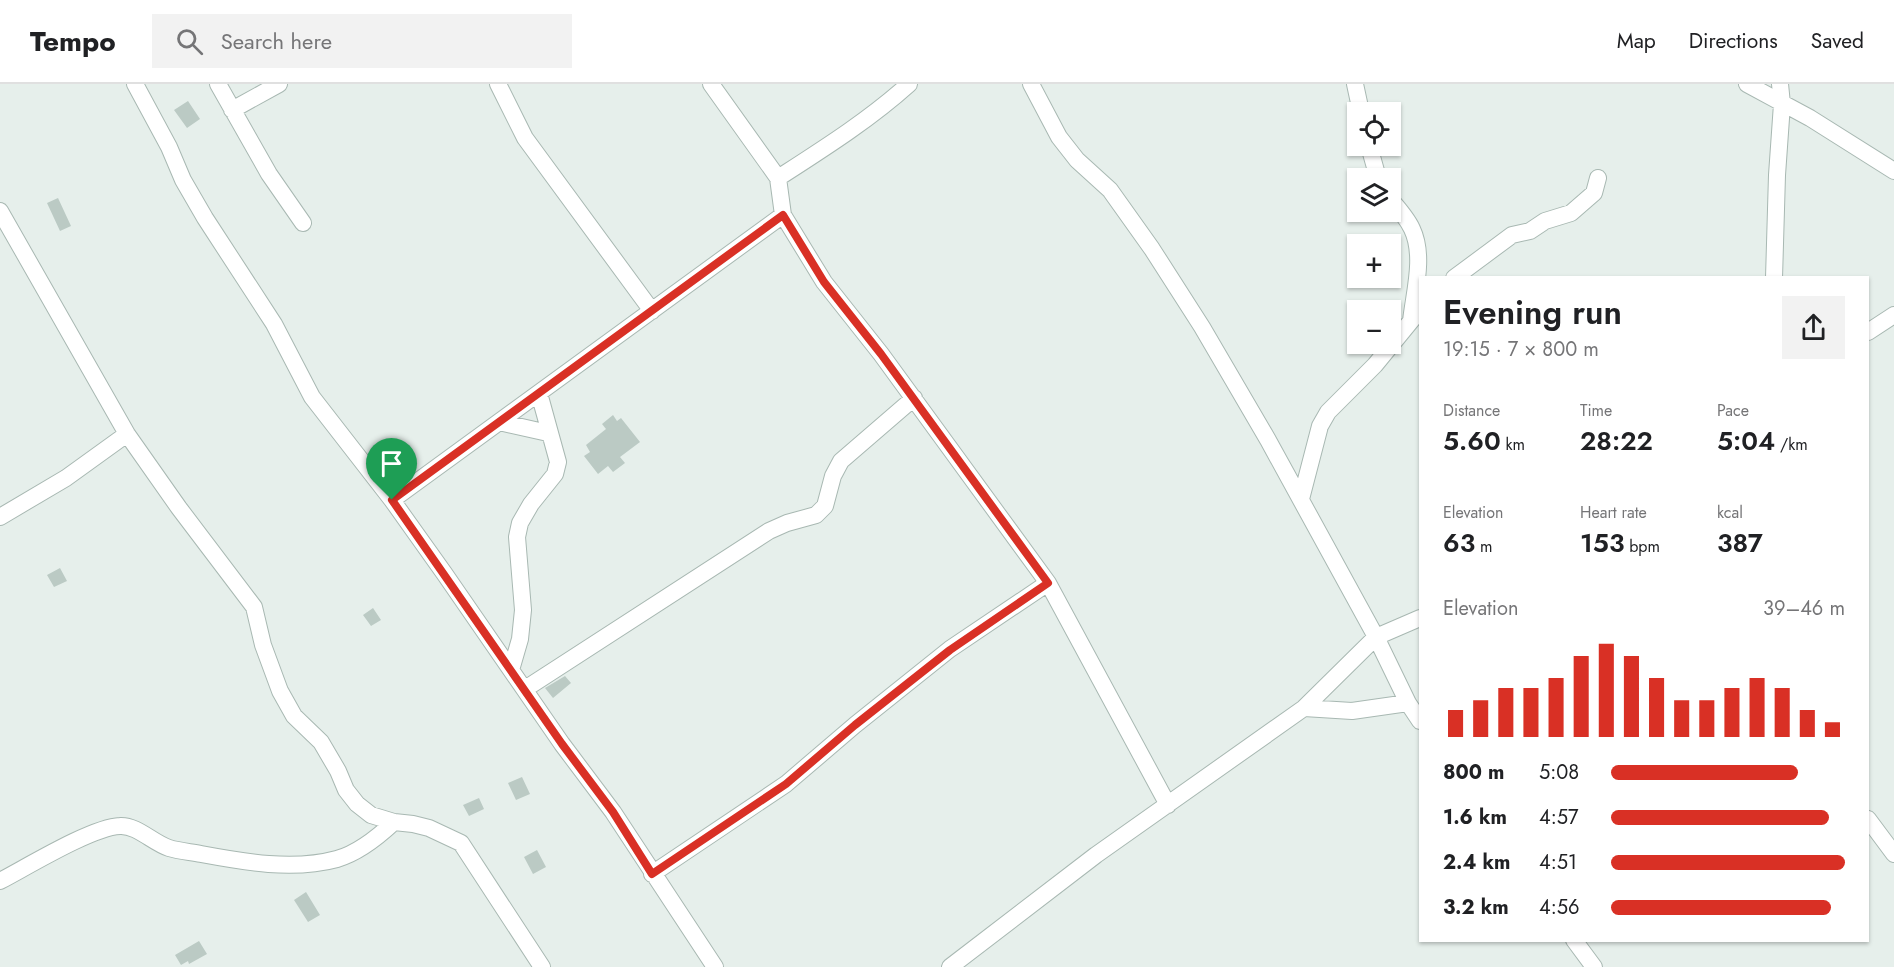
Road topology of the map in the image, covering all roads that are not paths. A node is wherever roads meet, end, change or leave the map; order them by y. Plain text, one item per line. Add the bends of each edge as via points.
1 (135, 84) edge
2 (218, 84) edge
3 (279, 84) edge
4 (498, 84) edge
5 (711, 84) edge
6 (909, 84) edge
7 (1031, 84) edge
8 (1355, 84) edge
9 (1747, 84) edge
10 (1780, 84) edge
11 (1359, 102) edge
12 (1782, 104) junction
13 (232, 110) junction
14 (1894, 171) edge
15 (777, 178) junction
16 (1598, 178) dead end
17 (0, 211) edge
18 (1401, 213) edge
19 (783, 215) junction
20 (303, 223) dead end
21 (1457, 276) edge
22 (1774, 276) edge
23 (652, 311) junction
24 (1894, 315) edge
25 (1416, 316) edge
26 (1869, 331) edge
27 (539, 393) junction
28 (914, 398) junction
29 (499, 422) junction
30 (548, 433) junction
31 (127, 434) junction
32 (1301, 499) junction
33 (392, 500) junction
34 (0, 517) edge
35 (1048, 583) junction
36 (1419, 618) edge
37 (1376, 637) junction
38 (511, 670) junction
39 (525, 689) junction
40 (1408, 703) junction
41 (1304, 708) junction
42 (1419, 720) edge
43 (1168, 805) junction
44 (1869, 820) edge
45 (394, 822) junction
46 (1894, 854) edge
47 (652, 874) junction
48 (0, 881) edge
49 (1575, 942) edge
50 (542, 967) edge
51 (715, 967) edge
52 (950, 967) edge
53 (1594, 967) edge

1 - 33 street via 183,180 274,324 312,397
2 - 13 street
3 - 13 street
4 - 23 street via 525,138
5 - 15 street
6 - 15 street
7 - 32 street via 1059,137 1110,190 1152,249 1202,327
8 - 11 street
9 - 12 street
10 - 12 street
12 - 14 street
12 - 22 street
13 - 20 street
15 - 19 street
16 - 21 street via 1594,193 1571,213 1545,221 1530,231 1512,234
17 - 31 street
18 - 25 street via 1417,241
19 - 23 street
19 - 28 street via 824,282
23 - 27 street
24 - 26 street
25 - 32 street via 1328,412 1320,426
27 - 29 street
27 - 30 street
28 - 35 street
28 - 39 street via 841,461 825,506 816,515 761,536
29 - 30 street
29 - 33 street
30 - 38 street via 558,462 555,474 531,504 517,537 524,610
31 - 34 street via 66,478
31 - 45 street via 254,607 279,690 294,716 321,742 357,804 371,815
32 - 37 street
33 - 38 street
35 - 43 street
35 - 47 street via 950,650 786,784
36 - 37 street
37 - 40 street
37 - 41 street
38 - 39 street
39 - 47 street
40 - 41 street via 1352,711
40 - 42 street
41 - 43 street
43 - 52 street
44 - 46 street
45 - 48 street via 375,839 337,859 301,864 246,861 171,849 129,827 119,826 88,835
45 - 50 street via 429,828 461,843
47 - 51 street
49 - 53 street

